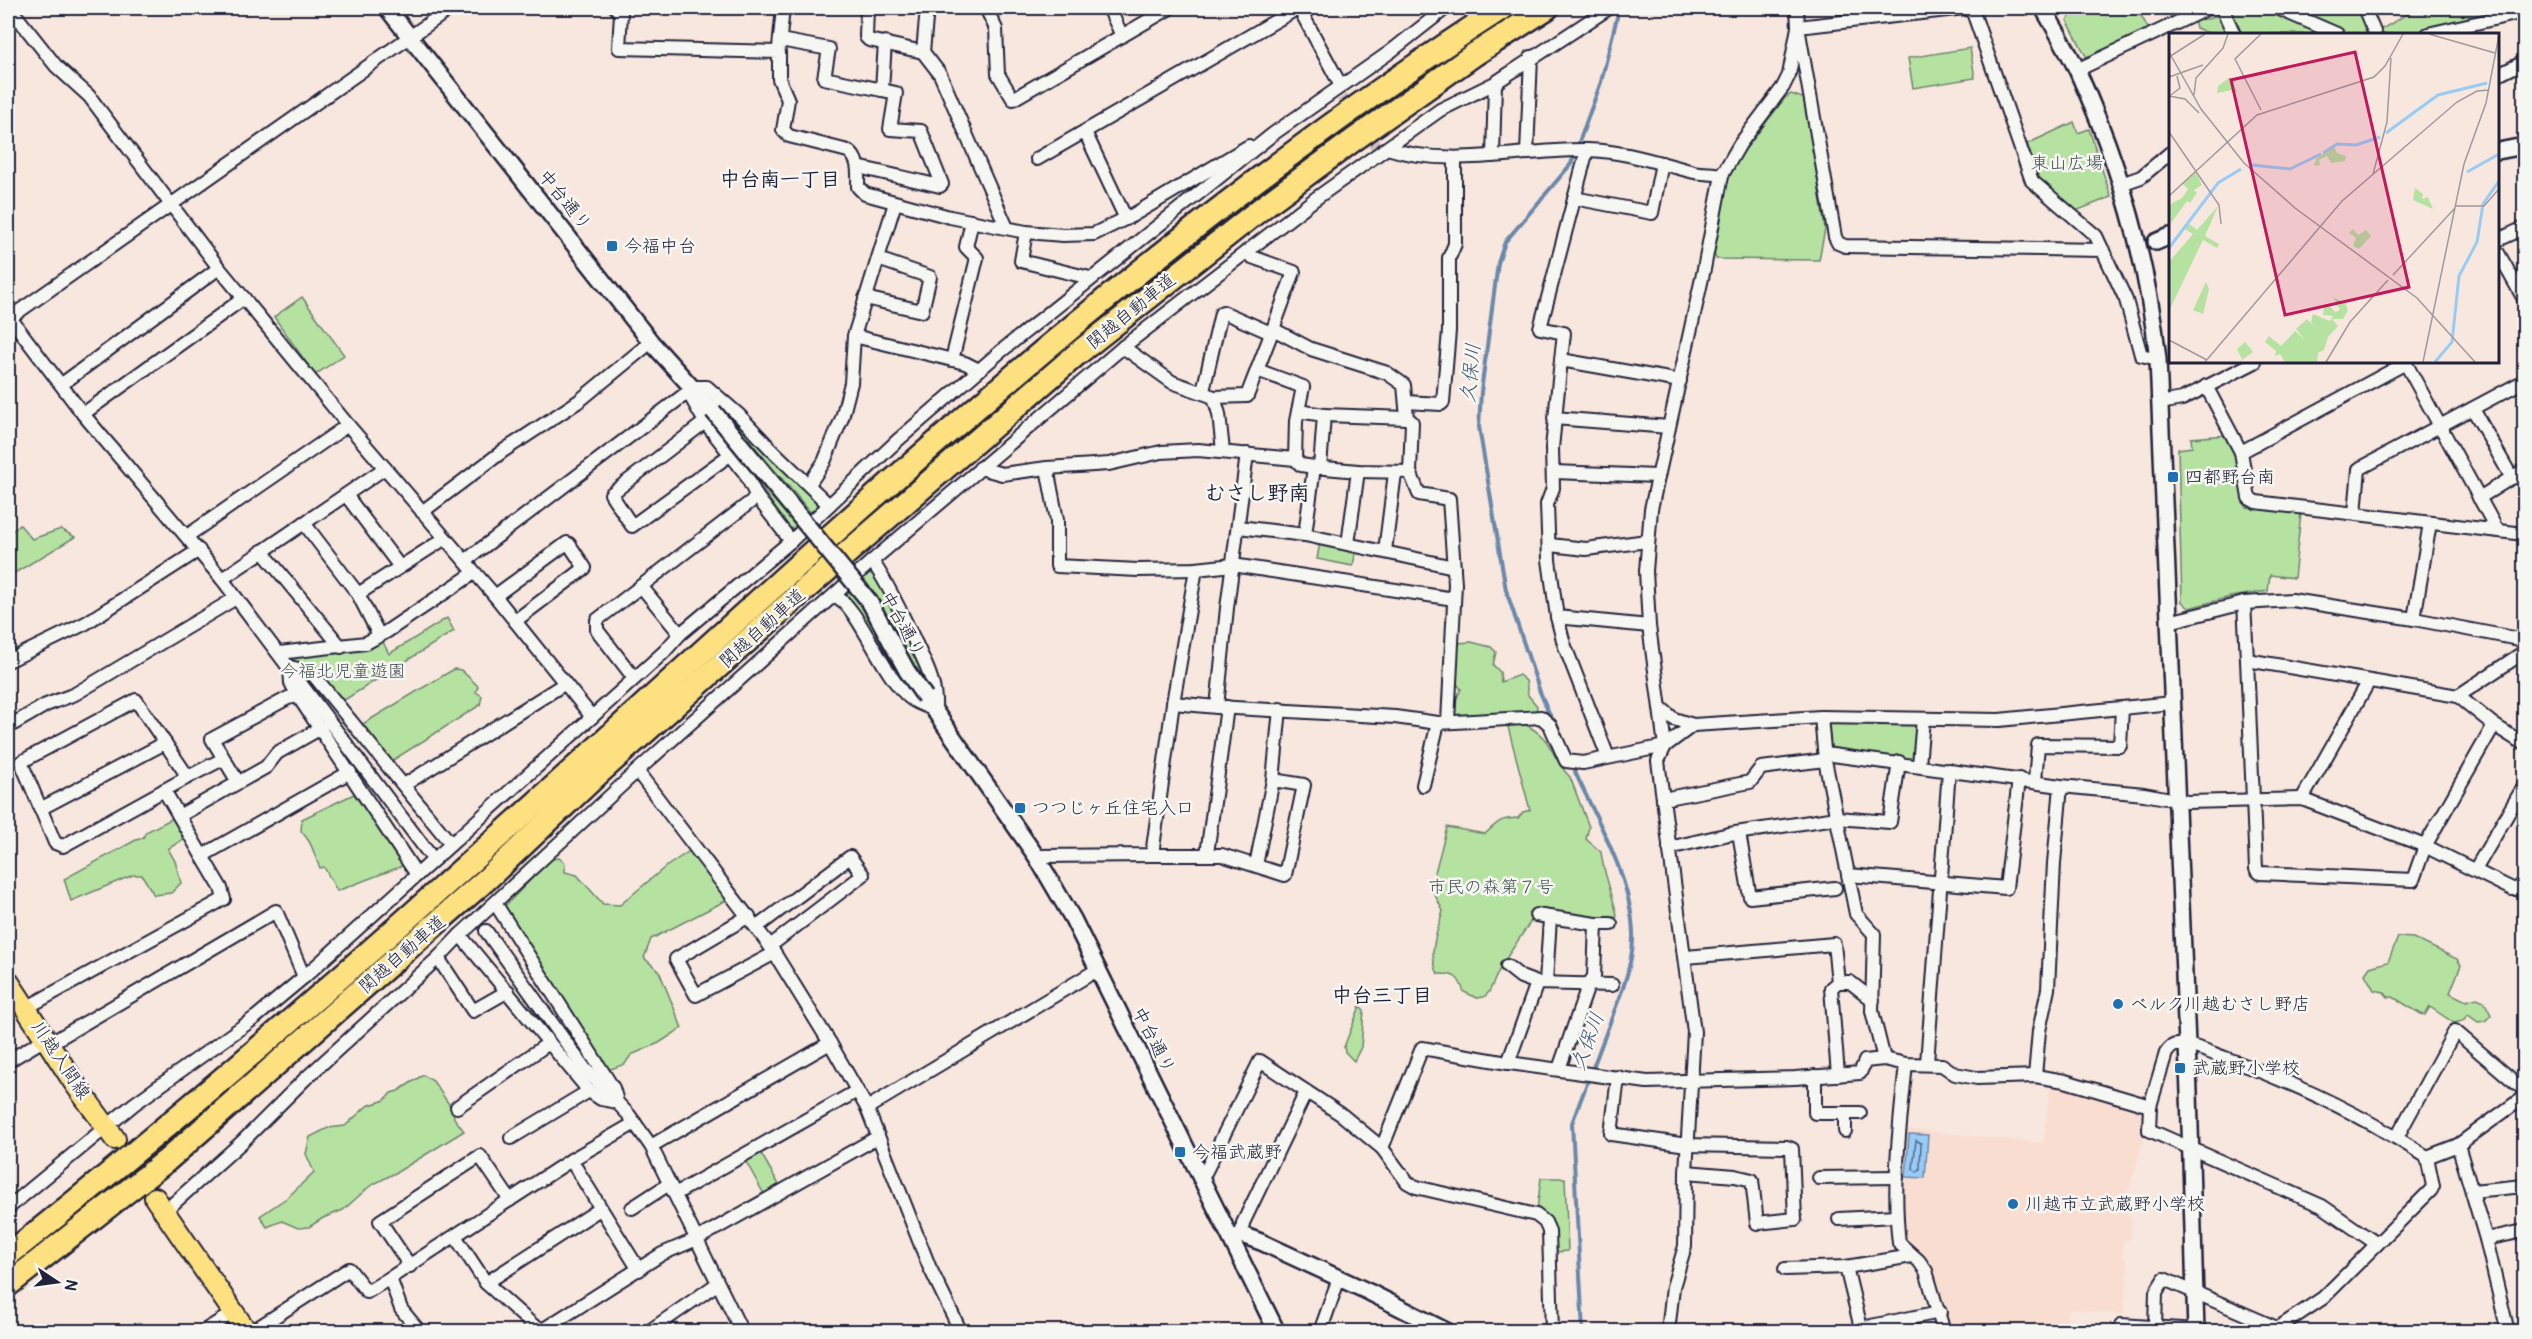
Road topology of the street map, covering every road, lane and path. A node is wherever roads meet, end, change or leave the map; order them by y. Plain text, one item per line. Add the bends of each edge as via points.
1 (10, 8) edge
2 (387, 8) edge
3 (451, 8) edge
4 (616, 8) edge
5 (783, 8) edge
6 (867, 8) edge
7 (927, 8) edge
8 (986, 8) edge
9 (1109, 8) edge
10 (1170, 8) edge
11 (1298, 8) edge
12 (1446, 8) edge
13 (1503, 8) edge
14 (1546, 8) edge
15 (1609, 8) edge
16 (1797, 8) edge
17 (2043, 8) edge
18 (2208, 8) edge
19 (2222, 8) edge
20 (2277, 8) edge
21 (2364, 8) edge
22 (2524, 12) edge
23 (1798, 27) junction
24 (2234, 33) edge
25 (2335, 33) edge
26 (2375, 33) edge
27 (2432, 33) edge
28 (1122, 36) junction
29 (409, 38) junction
30 (885, 42) junction
31 (779, 46) junction
32 (923, 52) junction
33 (1531, 57) junction
34 (2524, 62) edge
35 (2077, 70) junction
36 (2499, 74) edge
37 (1494, 83) junction
38 (882, 90) junction
39 (1340, 91) junction
40 (1084, 132) junction
41 (1268, 138) junction
42 (2524, 146) edge
43 (1381, 149) junction
44 (1587, 150) junction
45 (2499, 151) edge
46 (1527, 153) junction
47 (2169, 154) edge
48 (1492, 156) junction
49 (1037, 159) dead end
50 (1455, 159) junction
51 (1662, 163) junction
52 (858, 167) junction
53 (1722, 175) junction
54 (2121, 184) junction
55 (1574, 198) junction
56 (895, 203) junction
57 (171, 206) junction
58 (1126, 219) junction
59 (972, 221) junction
60 (1007, 228) junction
61 (2524, 228) edge
62 (1026, 232) junction
63 (2499, 240) edge
64 (2103, 250) junction
65 (1246, 252) junction
66 (2499, 255) edge
67 (878, 259) junction
68 (219, 268) junction
69 (1090, 278) junction
70 (244, 298) junction
71 (865, 298) junction
72 (2524, 299) edge
73 (8, 318) edge
74 (1272, 331) junction
75 (854, 336) junction
76 (651, 342) junction
77 (1123, 347) junction
78 (2158, 359) junction
79 (952, 360) junction
80 (1561, 360) junction
81 (2252, 363) edge
82 (2404, 363) edge
83 (2407, 363) edge
84 (979, 370) junction
85 (1257, 370) junction
86 (1680, 381) junction
87 (2524, 381) edge
88 (62, 384) junction
89 (2206, 387) junction
90 (690, 390) junction
91 (1209, 394) junction
92 (1406, 402) junction
93 (2160, 402) junction
94 (2473, 409) junction
95 (1298, 411) junction
96 (83, 414) junction
97 (1324, 415) junction
98 (709, 416) junction
99 (1407, 418) junction
100 (1554, 418) junction
101 (348, 425) junction
102 (1669, 427) junction
103 (2439, 427) junction
104 (1223, 451) junction
105 (2241, 452) junction
106 (731, 454) junction
107 (1247, 454) junction
108 (1295, 459) junction
109 (1317, 467) junction
110 (385, 468) junction
111 (980, 468) junction
112 (1047, 468) junction
113 (2524, 470) edge
114 (1358, 471) junction
115 (1395, 472) junction
116 (1410, 472) junction
117 (1554, 472) junction
118 (1657, 476) junction
119 (2512, 477) junction
120 (809, 484) junction
121 (346, 495) junction
122 (757, 497) junction
123 (2479, 498) junction
124 (829, 505) junction
125 (422, 512) junction
126 (2355, 513) junction
127 (304, 523) junction
128 (2430, 523) junction
129 (1239, 527) junction
130 (2497, 530) junction
131 (2524, 534) edge
132 (1305, 535) junction
133 (187, 536) junction
134 (444, 539) junction
135 (791, 540) junction
136 (1647, 541) junction
137 (1348, 544) junction
138 (1550, 546) junction
139 (198, 550) junction
140 (262, 551) junction
141 (1385, 551) junction
142 (465, 561) junction
143 (872, 561) junction
144 (1233, 565) junction
145 (400, 567) junction
146 (1454, 567) junction
147 (1196, 568) junction
148 (474, 573) junction
149 (222, 579) junction
150 (641, 586) junction
151 (358, 594) junction
152 (495, 596) junction
153 (835, 596) junction
154 (236, 598) junction
155 (1454, 599) junction
156 (2244, 603) junction
157 (1557, 617) junction
158 (2414, 619) junction
159 (515, 621) junction
160 (2169, 622) junction
161 (1649, 626) junction
162 (680, 634) junction
163 (379, 635) junction
164 (2524, 640) edge
165 (341, 647) junction
166 (2524, 652) edge
167 (279, 653) junction
168 (2247, 660) junction
169 (8, 661) edge
170 (290, 667) junction
171 (634, 678) junction
172 (2369, 681) junction
173 (564, 684) junction
174 (298, 696) junction
175 (2458, 696) junction
176 (1173, 703) junction
177 (2172, 703) junction
178 (1222, 707) junction
179 (1660, 707) junction
180 (2122, 708) junction
181 (935, 710) junction
182 (1280, 710) junction
183 (592, 717) junction
184 (1821, 717) junction
185 (1923, 719) junction
186 (1443, 722) junction
187 (1693, 725) junction
188 (2494, 725) junction
189 (8, 727) edge
190 (321, 728) junction
191 (165, 743) junction
192 (2524, 744) edge
193 (1665, 746) junction
194 (1608, 757) junction
195 (1825, 757) junction
196 (222, 759) junction
197 (1899, 762) junction
198 (1919, 765) junction
199 (1949, 770) junction
200 (637, 771) junction
201 (350, 772) junction
202 (188, 777) junction
203 (2019, 779) junction
204 (1273, 780) junction
205 (2036, 781) junction
206 (238, 782) junction
207 (404, 785) junction
208 (1423, 785) dead end
209 (2061, 786) junction
210 (2524, 786) edge
211 (164, 790) junction
212 (2176, 798) junction
213 (1663, 799) junction
214 (2302, 799) junction
215 (2253, 800) junction
216 (40, 808) junction
217 (179, 816) junction
218 (1836, 818) junction
219 (1739, 833) junction
220 (452, 844) junction
221 (2425, 846) junction
222 (1669, 848) junction
223 (1207, 854) junction
224 (430, 855) tunnel mouth
225 (1152, 855) junction
226 (202, 856) junction
227 (1036, 856) junction
228 (1256, 865) junction
229 (2475, 870) junction
230 (417, 875) junction
231 (1848, 875) junction
232 (1940, 882) junction
233 (2524, 882) edge
234 (1835, 888) dead end
235 (495, 903) junction
236 (1536, 915) dead end
237 (749, 916) junction
238 (1550, 918) junction
239 (1596, 924) junction
240 (1611, 924) dead end
241 (757, 927) junction
242 (486, 931) tunnel mouth
243 (460, 935) junction
244 (773, 950) junction
245 (1686, 957) junction
246 (438, 958) junction
247 (1508, 966) dead end
248 (1097, 970) junction
249 (304, 977) junction
250 (8, 981) edge
251 (1542, 982) junction
252 (1838, 982) junction
253 (1589, 983) junction
254 (1612, 985) dead end
255 (508, 991) junction
256 (1873, 1000) junction
257 (26, 1008) junction
258 (47, 1042) junction
259 (549, 1043) junction
260 (830, 1043) junction
261 (2187, 1047) junction
262 (1884, 1059) junction
263 (8, 1061) edge
264 (1508, 1063) junction
265 (1927, 1063) junction
266 (1906, 1064) junction
267 (1559, 1069) junction
268 (1838, 1075) junction
269 (1815, 1076) junction
270 (2035, 1076) junction
271 (1618, 1077) junction
272 (1690, 1080) junction
273 (2524, 1090) edge
274 (589, 1091) junction
275 (857, 1091) junction
276 (1306, 1092) junction
277 (2524, 1097) edge
278 (617, 1102) junction
279 (2150, 1106) junction
280 (457, 1107) dead end
281 (867, 1108) junction
282 (1845, 1113) junction
283 (1860, 1113) dead end
284 (635, 1123) junction
285 (1845, 1131) dead end
286 (111, 1133) junction
287 (878, 1137) junction
288 (2397, 1137) junction
289 (511, 1138) dead end
290 (2458, 1144) junction
291 (1687, 1145) junction
292 (651, 1146) junction
293 (1382, 1148) junction
294 (2191, 1149) junction
295 (2427, 1157) junction
296 (571, 1160) junction
297 (1686, 1173) junction
298 (1897, 1177) junction
299 (1819, 1178) dead end
300 (1202, 1179) junction
301 (2524, 1186) edge
302 (672, 1189) junction
303 (2472, 1191) junction
304 (510, 1200) junction
305 (160, 1205) joint
306 (8, 1208) edge
307 (632, 1208) dead end
308 (600, 1209) junction
309 (1896, 1216) junction
310 (1839, 1219) dead end
311 (2524, 1231) edge
312 (455, 1236) junction
313 (1236, 1237) junction
314 (697, 1239) junction
315 (2486, 1239) junction
316 (2377, 1244) junction
317 (8, 1255) edge
318 (1912, 1256) junction
319 (410, 1266) junction
320 (1846, 1267) junction
321 (1785, 1269) dead end
322 (639, 1270) junction
323 (390, 1278) junction
324 (1339, 1278) junction
325 (486, 1283) junction
326 (717, 1284) junction
327 (8, 1285) edge
328 (2194, 1292) junction
329 (233, 1312) junction
330 (1940, 1312) junction
331 (2121, 1326) dead end
332 (2156, 1328) junction
333 (1861, 1330) edge
334 (2275, 1330) edge
335 (2196, 1331) edge
336 (202, 1332) edge
337 (249, 1332) edge
338 (420, 1332) edge
339 (648, 1332) edge
340 (742, 1332) edge
341 (961, 1332) edge
342 (1277, 1332) edge
343 (1320, 1332) edge
344 (1448, 1332) edge
345 (1552, 1332) edge
346 (1668, 1332) edge
347 (1944, 1332) edge
348 (2508, 1332) edge

1 - 57 street via 56,66 89,96
2 - 29 street, 中台通り
3 - 29 street
4 - 31 street via 621,13 619,48
5 - 31 street
6 - 30 street via 866,37
7 - 32 street
8 - 28 street via 996,29 998,74 1013,99
9 - 28 street
10 - 28 street
11 - 39 street
11 - 40 street
12 - 39 street
13 - 317 highway, 関越自動車道 via 1349,113 1227,203 1065,333 774,586 296,1018
14 - 327 highway, 関越自動車道 via 1475,54 1267,204 1077,354 810,585 599,773 489,878 175,1154
15 - 33 street
16 - 23 street
17 - 35 street
18 - 35 street
19 - 24 street
20 - 25 street
21 - 26 street
22 - 27 street
23 - 53 street via 1783,87
23 - 64 street via 1953,9 1973,12 2032,181 2089,229
23 - 64 street via 1838,243
29 - 57 street
29 - 76 street, 中台通り
30 - 32 street
30 - 38 street
31 - 38 street via 829,49 824,78
31 - 52 street via 779,79 788,100 783,130 807,142 848,151 854,154
32 - 60 street via 940,74
33 - 37 street
33 - 46 street
34 - 36 street
35 - 54 street
37 - 43 street via 1440,110
37 - 48 street
38 - 52 street via 896,93 890,129 921,131 942,184
39 - 41 street
40 - 49 street
40 - 58 street
41 - 58 street
41 - 69 street
42 - 45 street
43 - 50 street
43 - 65 street
44 - 46 street
44 - 51 street
44 - 55 street
46 - 48 street
47 - 54 street via 2141,177
48 - 50 street
50 - 92 street via 1455,244 1449,258 1449,331 1443,402
51 - 53 street
51 - 55 street via 1652,213
52 - 56 street via 861,191
53 - 86 street
54 - 78 street via 2144,262
55 - 80 street via 1540,328 1564,333
56 - 59 street
56 - 67 street
57 - 68 street
57 - 73 street
58 - 62 street via 1094,234
59 - 60 street
59 - 79 street via 966,247 978,258
60 - 62 street
61 - 63 street
62 - 69 street via 1021,261
64 - 78 street via 2126,300 2141,355
65 - 74 street via 1294,272
65 - 77 street
66 - 72 street
67 - 71 street
67 - 71 street via 930,277 921,311
68 - 70 street
68 - 88 street
69 - 84 street
70 - 96 street
70 - 101 street
71 - 75 street
73 - 88 street
74 - 85 street
74 - 91 street via 1221,313
74 - 92 street via 1311,350 1387,373 1404,385
75 - 79 street
75 - 120 street via 851,383 842,418 824,462
76 - 90 street, 中台通り
76 - 125 street via 579,401 503,451
77 - 91 street via 1172,382
77 - 111 street
78 - 93 street
79 - 84 street
80 - 86 street
80 - 100 street
81 - 89 street
82 - 105 street
83 - 103 street
84 - 124 street
85 - 91 street via 1245,397
85 - 95 street via 1304,387
86 - 102 street
87 - 94 street
88 - 96 street
89 - 93 street via 2182,399
89 - 105 street
90 - 98 street, 中台通り
90 - 120 street via 708,387
90 - 142 street
91 - 104 street via 1219,414
92 - 99 street
93 - 160 street
94 - 103 street
94 - 119 street
95 - 97 street
95 - 108 street
96 - 133 street
97 - 99 street
97 - 109 street
98 - 106 street
98 - 106 street via 610,494 632,526
98 - 181 street, 中台通り, bridge via 869,601 904,666
99 - 116 street via 1412,422
100 - 102 street
100 - 117 street
101 - 110 street
101 - 133 street
102 - 118 street
103 - 123 street
103 - 126 street via 2359,470
104 - 107 street
104 - 112 street via 1161,452 1109,464
105 - 126 street via 2252,501
106 - 122 street
107 - 108 street
107 - 129 street
108 - 109 street via 1301,465
109 - 114 street
109 - 132 street
110 - 121 street
110 - 125 street
111 - 112 street via 1002,474
111 - 143 street
112 - 147 street via 1057,520 1057,566
113 - 119 street
114 - 115 street
114 - 137 street
115 - 116 street
115 - 141 street
116 - 146 street via 1419,494 1449,499
117 - 118 street
117 - 138 street via 1547,504
118 - 136 street
119 - 123 street
120 - 124 street
121 - 127 street
121 - 145 street
122 - 135 street
122 - 150 street
123 - 130 street
124 - 135 street
125 - 134 street
126 - 128 street
127 - 140 street
127 - 151 street
128 - 130 street
128 - 158 street
129 - 132 street
129 - 144 street
130 - 131 street
132 - 137 street
133 - 139 street
134 - 142 street
134 - 145 street
135 - 162 street
136 - 138 street via 1586,549
136 - 161 street
137 - 141 street
138 - 157 street
139 - 149 street
139 - 169 street via 86,623
140 - 149 street
140 - 165 street
141 - 146 street
142 - 148 street
143 - 153 street
143 - 181 street via 896,598 929,669 936,693
144 - 147 street
144 - 155 street
144 - 178 street
145 - 151 street
146 - 155 street
147 - 176 street
148 - 152 street
148 - 163 street
149 - 154 street
150 - 162 street
150 - 171 street via 597,620 597,630
151 - 163 street
152 - 159 street
152 - 159 street via 569,544 585,568
153 - 181 street via 852,612 896,684 910,699
153 - 200 street
154 - 167 street
154 - 189 street via 75,694
155 - 186 street
156 - 158 street via 2292,600
156 - 160 street
156 - 168 street
157 - 161 street
157 - 194 street
158 - 164 street
159 - 173 street
160 - 177 street
161 - 179 street
162 - 171 street
163 - 165 street via 366,643
165 - 167 street
166 - 175 street
167 - 170 street
168 - 172 street
168 - 215 street
170 - 174 street via 291,683
170 - 207 street via 311,672
170 - 224 street
171 - 183 street
172 - 175 street
172 - 214 street
173 - 183 street
173 - 207 street
174 - 190 street
174 - 196 street via 212,739
175 - 188 street
176 - 178 street
176 - 225 street
177 - 180 street
177 - 212 street
178 - 182 street
178 - 223 street
179 - 187 street via 1674,719
179 - 193 street
180 - 185 street via 1999,720
180 - 205 street via 2120,746 2038,745
181 - 227 street, 中台通り
182 - 186 street
182 - 204 street
183 - 220 street
184 - 185 street
184 - 187 street
184 - 195 street
185 - 198 street
186 - 194 street via 1541,717 1550,725 1566,761 1583,763
186 - 208 street
187 - 193 street
188 - 192 street
188 - 221 street
190 - 201 street
190 - 206 street via 277,753 266,767
191 - 202 street
191 - 216 street
191 - 216 street via 136,700 21,762
193 - 194 street
193 - 213 street via 1658,761
195 - 197 street
195 - 213 street via 1761,768 1750,782
195 - 218 street
196 - 202 street
196 - 206 street
197 - 198 street
197 - 218 street via 1892,820
198 - 199 street
199 - 203 street
199 - 232 street
200 - 235 street
200 - 237 street
201 - 226 street
201 - 230 street
202 - 211 street
203 - 205 street
203 - 232 street via 2006,888
204 - 228 street
204 - 228 street via 1304,785 1284,875
205 - 209 street
206 - 217 street
207 - 220 street
209 - 212 street
209 - 270 street via 2048,989
210 - 229 street
211 - 216 street via 63,846 55,843
211 - 217 street
212 - 215 street via 2187,802
212 - 261 street
213 - 222 street
214 - 215 street
214 - 221 street
215 - 221 street via 2256,868 2260,873 2413,880
217 - 226 street
218 - 219 street
218 - 231 street
219 - 222 street
219 - 234 street via 1750,897
220 - 230 street
221 - 229 street
222 - 245 street
223 - 225 street
223 - 228 street
225 - 227 street
226 - 257 street via 224,899
227 - 248 street, 中台通り
229 - 233 street via 2512,889 2518,889
230 - 249 street
231 - 232 street
231 - 256 street via 1856,914 1874,934
232 - 265 street
235 - 243 street
235 - 278 street via 613,1088
236 - 238 street
237 - 241 street
237 - 244 street via 676,959 696,995
238 - 239 street
238 - 251 street
239 - 240 street
239 - 253 street via 1594,977
241 - 244 street
241 - 244 street via 850,858 863,875
242 - 278 street via 585,1070
243 - 246 street
243 - 255 street
244 - 260 street
245 - 252 street via 1834,944
245 - 272 street via 1694,1032
246 - 255 street via 473,1011
246 - 305 street via 243,1141
247 - 251 street via 1521,977
248 - 281 street
248 - 300 street, 中台通り
249 - 258 street via 276,911
249 - 286 street via 256,1017 134,1104
250 - 257 main road, 川越入間線
251 - 253 street
251 - 264 street
252 - 256 street via 1850,982
252 - 268 street via 1831,988
253 - 254 street
253 - 267 street
255 - 259 street
256 - 262 street
257 - 258 main road, 川越入間線
258 - 263 street
258 - 286 main road, 川越入間線
259 - 274 street
259 - 280 street
260 - 275 street
260 - 292 street
261 - 279 street via 2176,1045 2166,1053
261 - 288 street via 2306,1090
261 - 294 street
262 - 266 street
262 - 268 street via 1865,1061 1860,1074
264 - 267 street
264 - 293 street via 1422,1048
265 - 266 street
265 - 270 street via 1977,1078
266 - 298 street
267 - 271 street
268 - 269 street
269 - 272 street
269 - 282 street via 1815,1113
270 - 279 street
271 - 272 street via 1647,1082
271 - 291 street via 1611,1133
272 - 291 street
273 - 288 street via 2455,1030
274 - 278 street via 601,1099
274 - 289 street
275 - 281 street
275 - 302 street
276 - 293 street via 1342,1114
276 - 300 street via 1260,1061
276 - 313 street
277 - 290 street
278 - 284 street
279 - 294 street via 2149,1130
281 - 287 street
282 - 283 street
282 - 285 street
284 - 292 street
284 - 296 street
286 - 306 street
287 - 314 street
287 - 341 street via 929,1266
288 - 295 street
290 - 295 street
290 - 303 street
291 - 297 street
291 - 297 street via 1792,1149 1795,1219 1757,1223 1752,1179
292 - 302 street
293 - 345 street via 1407,1182 1416,1187 1536,1215 1545,1221 1549,1231
294 - 316 street via 2322,1206
294 - 328 street
295 - 316 street via 2432,1190
296 - 304 street
296 - 308 street
297 - 346 street via 1685,1246 1672,1287
298 - 299 street
298 - 309 street
300 - 313 street, 中台通り
301 - 303 street
302 - 307 street
302 - 314 street
303 - 315 street
304 - 312 street
304 - 319 street via 480,1156 380,1221
305 - 329 main road
308 - 322 street
308 - 325 street
309 - 310 street
309 - 318 street via 1899,1243
311 - 315 street
312 - 319 street
312 - 325 street
313 - 324 street
313 - 342 street, 中台通り
314 - 322 street via 662,1254
314 - 326 street
315 - 348 street
316 - 334 street via 2323,1298
318 - 320 street
318 - 330 street via 1926,1271
319 - 323 street
320 - 321 street
320 - 333 street
322 - 325 street via 544,1329 535,1327
323 - 337 street via 367,1292 349,1269
323 - 338 street via 401,1309
324 - 343 street
324 - 344 street
326 - 339 street
326 - 340 street
328 - 332 street via 2164,1279 2156,1292
328 - 334 street
328 - 335 street
329 - 336 street
329 - 337 main road
330 - 333 street
330 - 347 street
331 - 332 street
332 - 335 street

